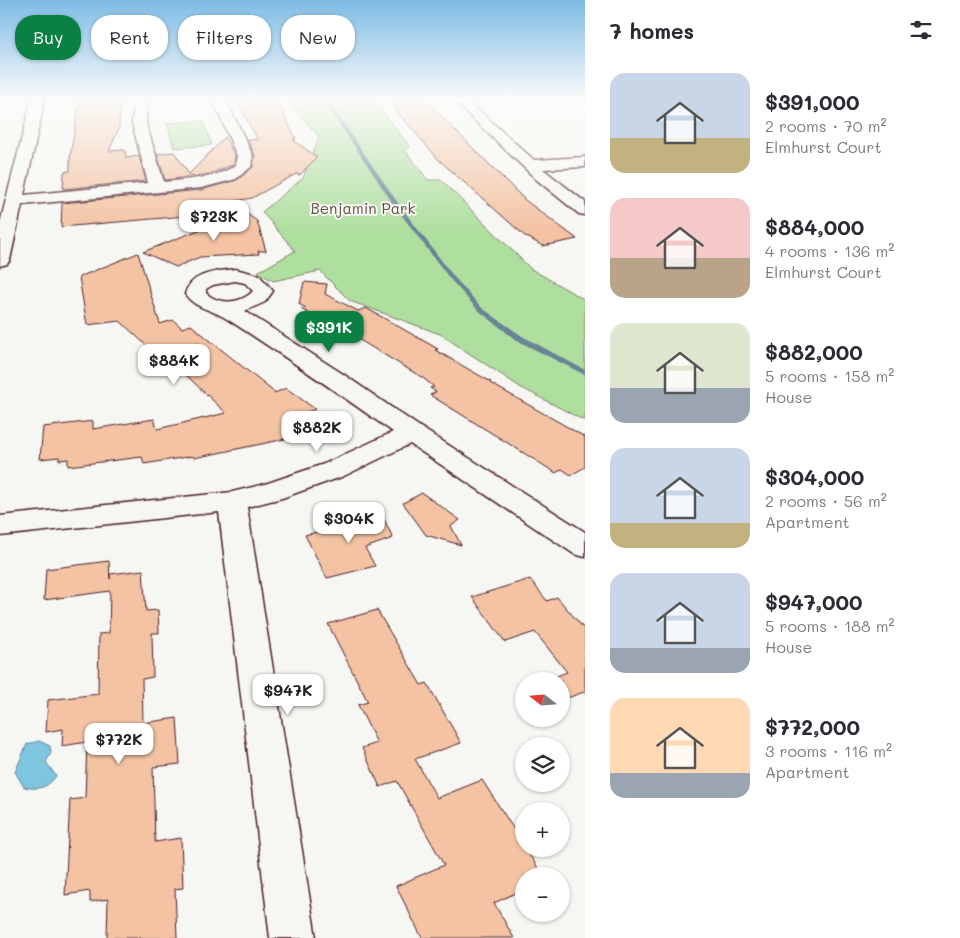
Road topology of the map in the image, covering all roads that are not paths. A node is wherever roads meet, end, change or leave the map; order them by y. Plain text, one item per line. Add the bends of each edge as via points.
1 (28, 142) edge
2 (144, 142) edge
3 (238, 142) edge
4 (505, 142) edge
5 (585, 162) edge
6 (530, 165) junction
7 (158, 188) junction
8 (14, 202) junction
9 (585, 210) edge
10 (0, 260) edge
11 (223, 307) dead end
12 (411, 433) junction
13 (232, 501) junction
14 (0, 526) edge
15 (585, 546) edge
16 (294, 938) edge

1 - 8 street
2 - 7 street
3 - 7 street via 245,156 243,167 230,176
4 - 6 street
5 - 6 street
6 - 9 street
7 - 8 street
8 - 10 street
11 - 12 street via 335,379
12 - 13 street via 334,470
12 - 15 street
13 - 14 street
13 - 16 street

